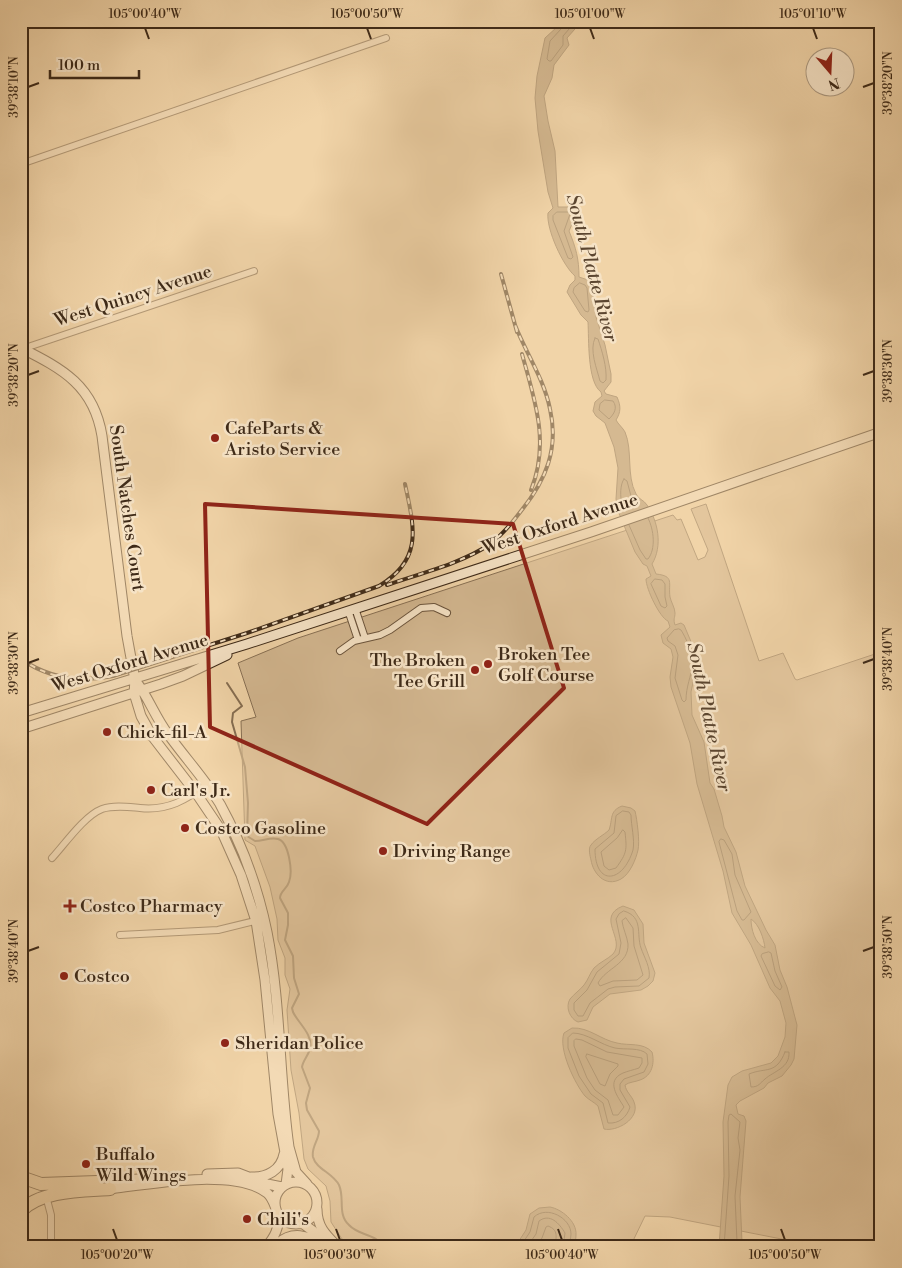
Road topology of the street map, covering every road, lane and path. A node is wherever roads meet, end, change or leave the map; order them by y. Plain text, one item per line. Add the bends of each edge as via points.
1 (386, 38) dead end
2 (21, 164) edge
3 (254, 272) dead end
4 (22, 349) edge
5 (881, 432) edge
6 (351, 609) junction
7 (447, 613) dead end
8 (365, 638) junction
9 (358, 640) junction
10 (248, 644) junction
11 (340, 651) dead end
12 (135, 680) junction
13 (143, 690) junction
14 (134, 693) junction
15 (21, 713) edge
16 (21, 730) edge
17 (207, 784) junction
18 (196, 793) junction
19 (52, 858) dead end
20 (260, 920) junction
21 (120, 935) dead end
22 (284, 1151) junction
23 (21, 1177) edge
24 (251, 1177) junction
25 (307, 1184) junction
26 (110, 1185) junction
27 (284, 1186) junction
28 (46, 1196) junction
29 (317, 1209) junction
30 (21, 1210) edge
31 (277, 1210) junction
32 (301, 1224) junction
33 (276, 1246) edge
34 (51, 1247) edge
35 (266, 1247) edge
36 (322, 1247) edge
37 (326, 1247) edge
38 (338, 1247) edge

1 - 2 street
3 - 4 street, West Quincy Avenue
4 - 12 street, South Natches Court via 72,378 86,394 98,417
5 - 6 street, West Oxford Avenue via 669,506
6 - 8 street
6 - 9 street
6 - 10 street, West Oxford Avenue
7 - 8 street via 434,607 424,607 385,633
8 - 9 street
9 - 11 street
10 - 12 street, West Oxford Avenue
10 - 13 street, West Oxford Avenue via 183,676
12 - 13 street
12 - 14 street
12 - 15 street, West Oxford Avenue
13 - 14 street, West Oxford Avenue
13 - 17 street via 162,726
14 - 16 street, West Oxford Avenue
14 - 18 street via 152,736
17 - 18 street
17 - 20 street via 224,812 253,879
18 - 19 street via 165,808 101,810 89,817
18 - 20 street via 227,842
20 - 21 street via 212,931
20 - 22 street
20 - 25 street via 272,966 289,1147 296,1172
22 - 24 street via 282,1162 274,1171 261,1177
22 - 27 street via 288,1169
23 - 26 highway via 41,1184
24 - 26 street via 226,1172
24 - 27 street via 267,1184
25 - 27 street via 296,1181
25 - 29 street via 316,1194
26 - 28 highway
26 - 31 street via 227,1179 258,1188 270,1196
27 - 31 street via 276,1196
28 - 30 highway via 30,1202
28 - 34 street via 51,1215
29 - 32 street via 312,1218
29 - 38 street via 320,1227
31 - 32 street via 288,1223
31 - 35 street via 278,1227
32 - 33 street via 287,1232
32 - 37 street via 313,1231
33 - 36 street via 286,1238 300,1235

